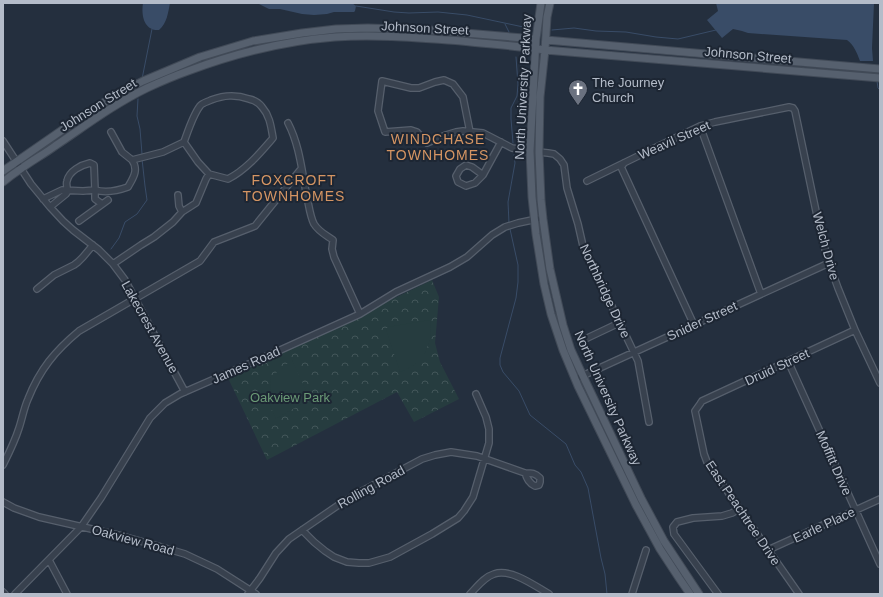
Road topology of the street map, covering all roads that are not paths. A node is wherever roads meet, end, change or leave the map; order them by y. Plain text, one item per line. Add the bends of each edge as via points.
1 (541, 3) edge
2 (550, 3) edge
3 (536, 39) junction
4 (546, 40) junction
5 (536, 49) junction
6 (545, 50) junction
7 (880, 69) edge
8 (880, 78) edge
9 (789, 107) joint
10 (288, 123) dead end
11 (700, 126) junction
12 (111, 132) dead end
13 (470, 132) junction
14 (3, 141) edge
15 (184, 142) junction
16 (501, 142) junction
17 (530, 152) junction
18 (539, 152) junction
19 (132, 160) junction
20 (17, 161) junction
21 (624, 163) junction
22 (21, 168) junction
23 (301, 169) junction
24 (3, 171) edge
25 (209, 174) junction
26 (483, 175) junction
27 (587, 181) dead end
28 (3, 182) edge
29 (94, 190) junction
30 (68, 191) junction
31 (178, 195) dead end
32 (43, 199) junction
33 (108, 200) dead end
34 (102, 204) junction
35 (50, 207) junction
36 (182, 212) junction
37 (543, 219) junction
38 (79, 220) dead end
39 (535, 220) junction
40 (93, 245) junction
41 (829, 263) junction
42 (113, 264) junction
43 (37, 289) dead end
44 (761, 294) junction
45 (135, 298) junction
46 (360, 314) junction
47 (619, 323) junction
48 (694, 325) junction
49 (855, 330) junction
50 (581, 341) dead end
51 (634, 353) junction
52 (788, 361) junction
53 (583, 376) junction
54 (576, 380) junction
55 (880, 383) edge
56 (185, 392) junction
57 (476, 394) dead end
58 (700, 404) joint
59 (649, 422) dead end
60 (483, 459) junction
61 (3, 465) edge
62 (525, 473) dead end
63 (880, 499) edge
64 (3, 502) edge
65 (739, 509) junction
66 (856, 511) junction
67 (81, 527) junction
68 (302, 530) junction
69 (646, 550) dead end
70 (768, 550) junction
71 (49, 560) junction
72 (880, 564) edge
73 (252, 593) edge
74 (15, 594) edge
75 (67, 594) edge
76 (470, 594) edge
77 (549, 594) edge
78 (632, 594) edge
79 (690, 594) edge
80 (699, 594) edge
81 (718, 594) edge
82 (799, 594) edge

1 - 3 main road, North University Parkway
2 - 4 main road, North University Parkway
3 - 4 street, Johnson Street
3 - 5 main road, North University Parkway
3 - 20 main road, Johnson Street via 368,28 302,32 253,41 200,57 143,81 114,96
4 - 6 main road, North University Parkway
4 - 7 main road, Johnson Street
5 - 6 main road, Johnson Street
5 - 17 main road, North University Parkway
5 - 22 main road, Johnson Street via 422,38 361,36 310,40 249,51 207,64 147,88 108,110
6 - 8 main road, Johnson Street
6 - 18 main road, North University Parkway via 540,97
9 - 11 street, Weavil Street
9 - 41 street, Welch Drive via 795,111
10 - 23 street via 294,135
11 - 21 street, Weavil Street
11 - 44 street
12 - 19 street via 122,152
13 - 13 street via 456,132 427,143 417,132 411,130 385,132 378,111 382,81 411,88 420,88 444,80 453,84 463,98
13 - 16 street via 483,133
14 - 20 street, Lakecrest Avenue
15 - 19 street via 163,152
15 - 25 street
15 - 25 street via 201,104 232,95 253,100 262,106 270,122 273,138 260,153 228,179
16 - 17 street via 512,148
16 - 26 street
17 - 39 main road, North University Parkway
18 - 37 main road, North University Parkway
18 - 47 street, Northbridge Drive via 554,154 564,165 567,188 583,246
19 - 29 street via 135,172 128,187 118,191
20 - 22 street, Lakecrest Avenue
20 - 24 main road, Johnson Street
21 - 27 street, Weavil Street
21 - 48 street via 621,167
22 - 28 main road, Johnson Street
22 - 32 street, Lakecrest Avenue
23 - 45 street via 255,226 214,242 200,261
23 - 46 street via 314,224 320,232 333,240 334,257
25 - 36 street via 196,203
26 - 26 street via 475,183 466,186 458,182 456,176 466,165 472,166
29 - 30 street
29 - 30 street via 94,165 90,163 74,170 69,176 66,182
29 - 34 street via 95,199
30 - 32 street via 62,190
30 - 35 street
31 - 36 street
32 - 35 street, Lakecrest Avenue
33 - 34 street
34 - 38 street
35 - 40 street, Lakecrest Avenue
36 - 42 street via 154,237
37 - 39 street, James Road
37 - 53 main road, North University Parkway via 550,269 561,318
39 - 46 street, James Road via 513,224 499,230 471,254 396,292
39 - 54 main road, North University Parkway via 540,263 551,314 562,350
40 - 42 street, Lakecrest Avenue
40 - 43 street via 78,262 54,275
41 - 44 street, Snider Street
41 - 49 street, Welch Drive
42 - 45 street, Lakecrest Avenue
44 - 48 street, Snider Street
45 - 56 street, Lakecrest Avenue
45 - 61 street via 79,331 54,355 36,381 27,400 19,430
46 - 56 street, James Road
47 - 50 street
47 - 51 street, Northbridge Drive
48 - 51 street, Snider Street
49 - 52 street, Druid Street
49 - 55 street, Welch Drive
51 - 53 street, Snider Street
51 - 59 street, Northbridge Drive via 638,361
52 - 58 street, Druid Street
52 - 66 street, Moffitt Drive
53 - 54 street, Snider Street
53 - 80 main road, North University Parkway via 652,520
54 - 79 main road, North University Parkway via 647,526
56 - 67 street, James Road via 165,403 150,418
57 - 60 street via 489,429
58 - 65 street, East Peachtree Drive via 695,411 704,454
60 - 62 street, Rolling Road
60 - 68 street, Rolling Road via 451,452 422,459 364,490
60 - 68 street via 473,497 458,518 390,557 369,563 347,562 325,551
63 - 66 street, Earle Place
64 - 67 street, Oakview Road via 39,517
65 - 70 street, East Peachtree Drive
65 - 81 street via 722,516 677,522 673,527 674,534
66 - 70 street, Earle Place
66 - 72 street, Moffitt Drive
67 - 71 street, James Road
67 - 73 street, Oakview Road via 185,554 217,569
68 - 73 street, Rolling Road via 276,553
69 - 78 street
70 - 82 street, East Peachtree Drive
71 - 74 street, James Road
71 - 75 street
76 - 77 street via 487,578 503,573 512,574

